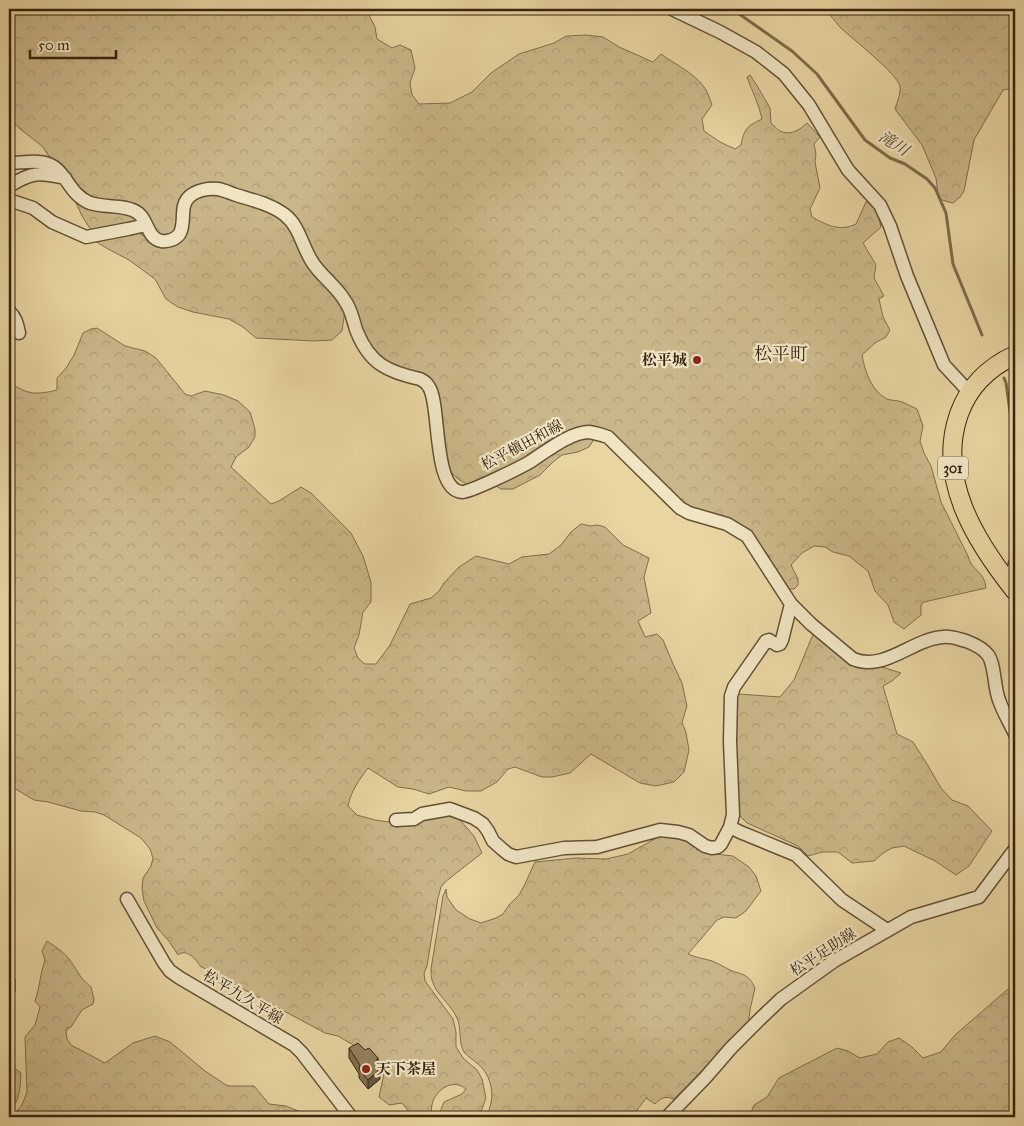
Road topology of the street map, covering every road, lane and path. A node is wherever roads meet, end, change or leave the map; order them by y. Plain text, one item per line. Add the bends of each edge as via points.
1 (672, 9) edge
2 (9, 163) edge
3 (64, 178) junction
4 (9, 186) edge
5 (9, 200) edge
6 (146, 225) junction
7 (9, 311) edge
8 (19, 333) dead end
9 (1015, 354) edge
10 (969, 392) junction
11 (1015, 564) edge
12 (1014, 590) edge
13 (792, 604) junction
14 (1015, 734) edge
15 (396, 820) dead end
16 (730, 827) junction
17 (1015, 849) edge
18 (127, 899) dead end
19 (887, 930) junction
20 (351, 1117) edge
21 (667, 1117) edge

1 - 10 street via 756,52 784,74 809,105 848,170 880,204 944,365
2 - 3 street, 松平槇田和線 via 46,163 57,168
3 - 4 street via 31,175
3 - 6 street, 松平槇田和線 via 85,200 133,210 144,218
5 - 6 street via 33,208 52,222 86,237
6 - 13 street, 松平槇田和線 via 156,239 176,238 181,232 183,208 189,197 211,189 279,211 297,230 319,272 345,300 372,358 385,368 425,382 430,388 436,409 441,460 450,485 462,492 472,489 520,468 579,434 589,432 608,437 680,508 727,524 747,536
7 - 8 street via 17,322
9 - 10 highway, 301 via 984,374
10 - 12 highway, 301 via 956,424 952,450 958,493 977,536
11 - 12 street
13 - 14 street, 松平槇田和線 via 811,624 861,662 887,659 942,637 973,644 989,656 998,700
13 - 16 street via 780,644 766,641 734,686 731,696 733,810
15 - 16 street via 450,809 483,824 494,841 516,857 564,848 597,847 660,830 689,835 712,848 721,844
16 - 19 street via 796,855 842,900
17 - 19 street, 松平足助線 via 979,897 911,917
18 - 20 street, 松平九久平線 via 170,971 294,1046
19 - 21 street, 松平足助線 via 834,962 781,1000

